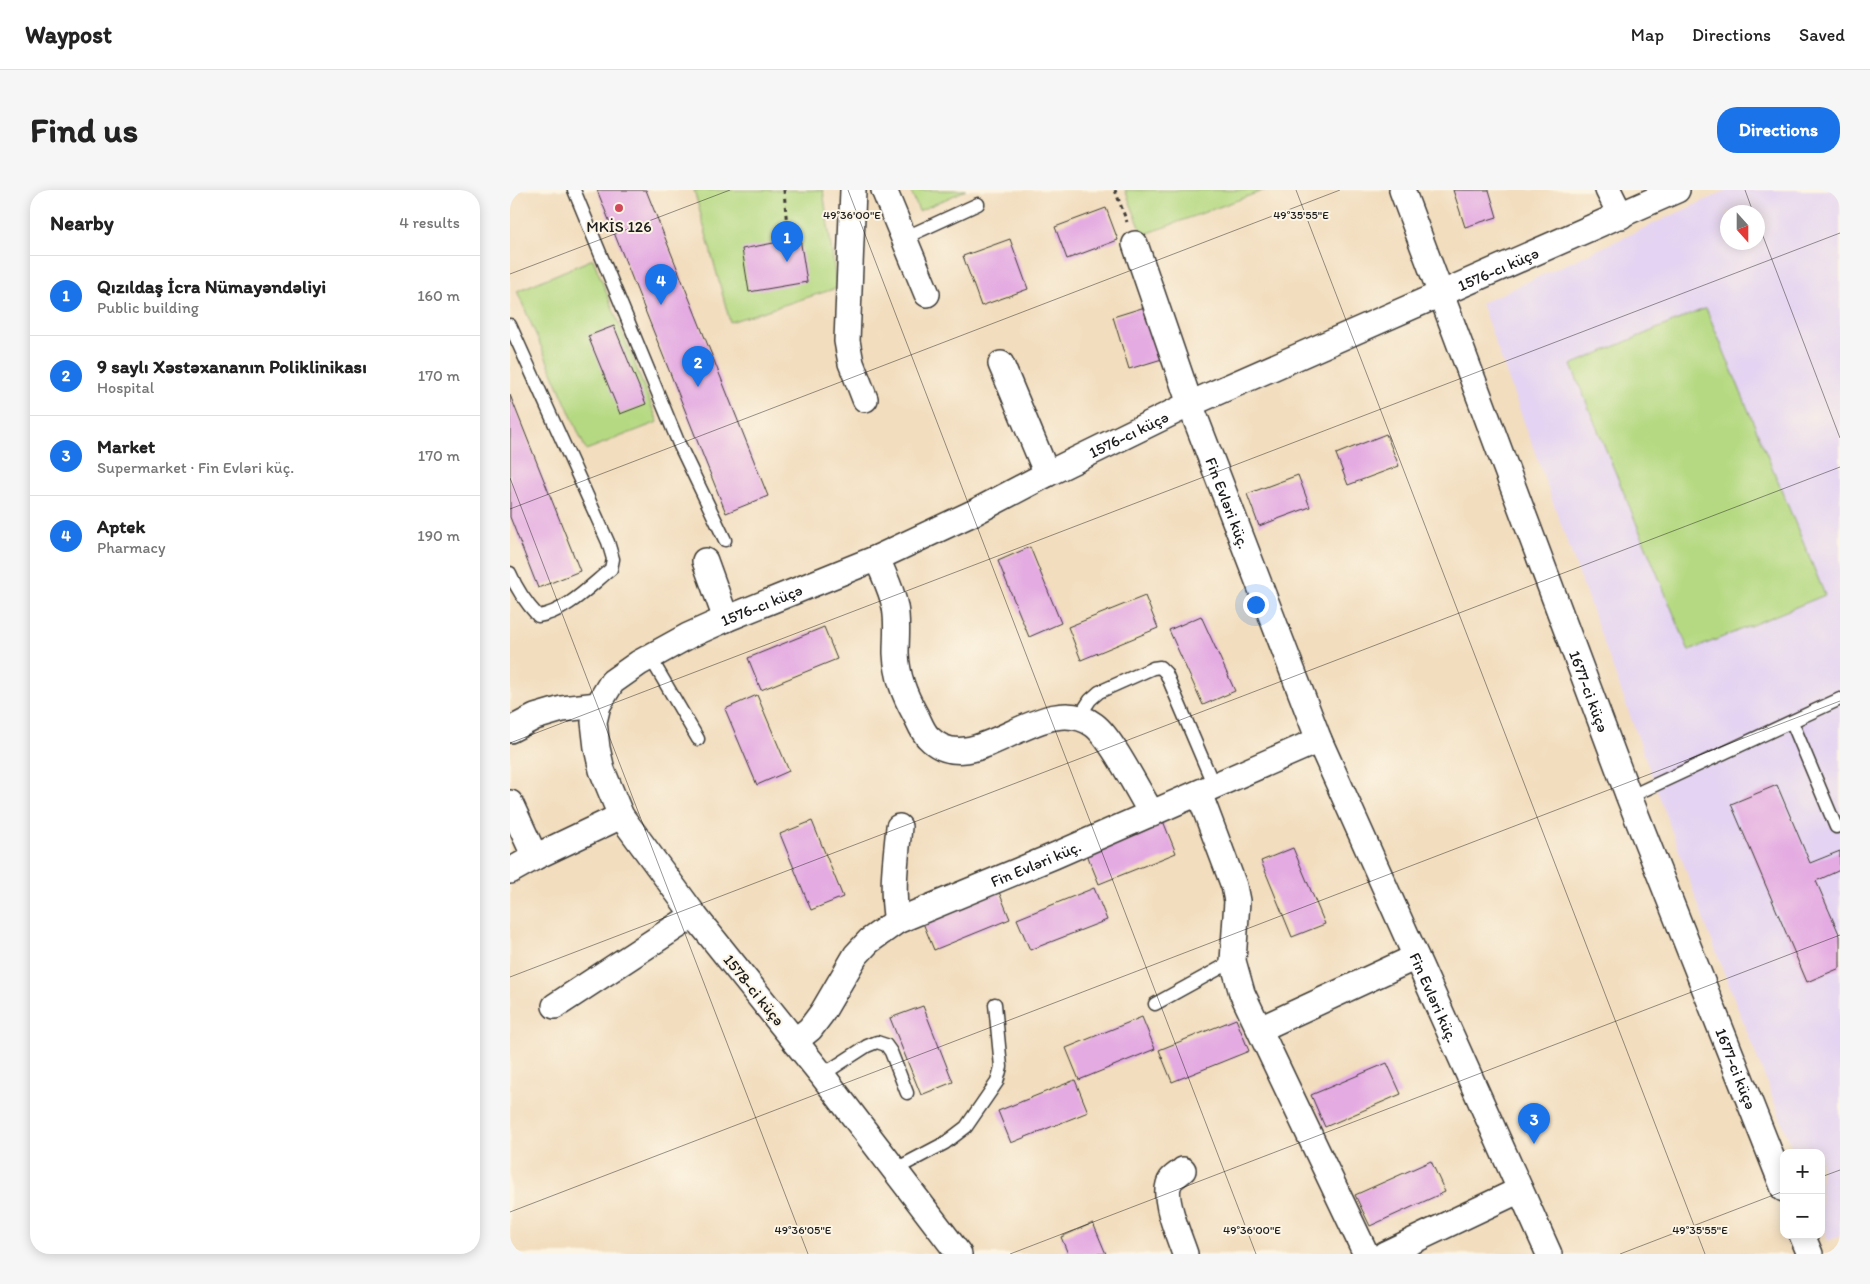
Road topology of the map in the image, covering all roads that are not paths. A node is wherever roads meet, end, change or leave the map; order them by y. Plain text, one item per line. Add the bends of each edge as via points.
1 (574, 190) edge
2 (853, 190) edge
3 (884, 190) edge
4 (1402, 190) edge
5 (1608, 190) edge
6 (1676, 190) edge
7 (978, 204) dead end
8 (1621, 216) junction
9 (904, 238) junction
10 (1136, 244) road end
11 (1442, 293) junction
12 (927, 294) dead end
13 (510, 325) edge
14 (1001, 364) dead end
15 (865, 399) dead end
16 (1190, 404) junction
17 (1048, 474) junction
18 (725, 540) dead end
19 (877, 558) junction
20 (705, 561) dead end
21 (510, 573) edge
22 (726, 619) junction
23 (650, 657) junction
24 (1840, 699) edge
25 (598, 705) junction
26 (1079, 717) junction
27 (1792, 722) junction
28 (510, 730) edge
29 (698, 739) dead end
30 (1319, 740) junction
31 (1207, 789) junction
32 (1629, 797) junction
33 (510, 803) edge
34 (1152, 814) junction
35 (621, 816) junction
36 (1836, 827) dead end
37 (899, 828) dead end
38 (534, 857) junction
39 (510, 871) edge
40 (694, 915) junction
41 (897, 921) junction
42 (1416, 957) junction
43 (1233, 961) junction
44 (995, 1004) dead end
45 (1155, 1004) dead end
46 (554, 1006) dead end
47 (1260, 1029) junction
48 (795, 1041) junction
49 (822, 1074) junction
50 (907, 1093) dead end
51 (894, 1170) junction
52 (1183, 1170) dead end
53 (1780, 1179) edge
54 (1520, 1190) junction
55 (1804, 1239) edge
56 (959, 1254) edge
57 (1186, 1254) edge
58 (1366, 1254) edge
59 (1385, 1254) edge
60 (1549, 1254) edge
61 (1810, 1254) edge

1 - 18 lane via 679,444
2 - 15 street via 847,342 851,363
3 - 9 street
4 - 11 street, 1677-ci küçə
5 - 8 street
6 - 8 street, 1576-cı küçə
7 - 9 lane
8 - 11 street, 1576-cı küçə
9 - 12 street
10 - 16 street, Fin Evləri küç.
11 - 16 street, 1576-cı küçə
11 - 32 street, 1677-ci küçə
13 - 21 lane via 613,559 611,569 562,608 548,615 538,616 528,605
14 - 17 street
16 - 17 street, 1576-cı küçə
16 - 30 street, Fin Evləri küç.
17 - 19 street, 1576-cı küçə
19 - 22 street, 1576-cı küçə
19 - 26 street via 895,607 898,675 905,696 928,737 943,748 957,751 974,749 1044,720 1064,715
20 - 22 street
22 - 23 street, 1576-cı küçə
23 - 25 street, 1576-cı küçə via 612,682
23 - 29 lane
24 - 27 lane
25 - 28 street via 562,709 535,717
25 - 35 street, 1578-ci küçə via 594,722 597,748 602,770
26 - 31 lane via 1099,692 1160,667 1166,672
26 - 34 street via 1105,735
27 - 32 lane
27 - 36 lane
30 - 31 street, Fin Evləri küç.
30 - 42 street, Fin Evləri küç.
31 - 34 street, Fin Evləri küç.
31 - 43 street via 1237,901
32 - 53 street, 1677-ci küçə
33 - 38 street
34 - 41 street, Fin Evləri küç.
35 - 38 street
35 - 40 street, 1578-ci küçə
37 - 41 street via 893,884
38 - 39 street
40 - 46 street
40 - 48 street, 1578-ci küçə
41 - 48 street, Fin Evləri küç. via 856,954 822,1013
42 - 47 street
42 - 54 street, Fin Evləri küç.
43 - 45 lane
43 - 47 street via 1242,992
44 - 51 lane via 1001,1067 997,1082 966,1127 945,1143
47 - 58 street
48 - 49 street, 1578-ci küçə
49 - 50 lane via 877,1042 886,1045 891,1052
49 - 51 street, 1578-ci küçə
51 - 56 street, 1578-ci küçə
52 - 57 street via 1170,1181 1168,1191 1170,1210
54 - 59 street
54 - 60 street, Fin Evləri küç.
55 - 61 street

